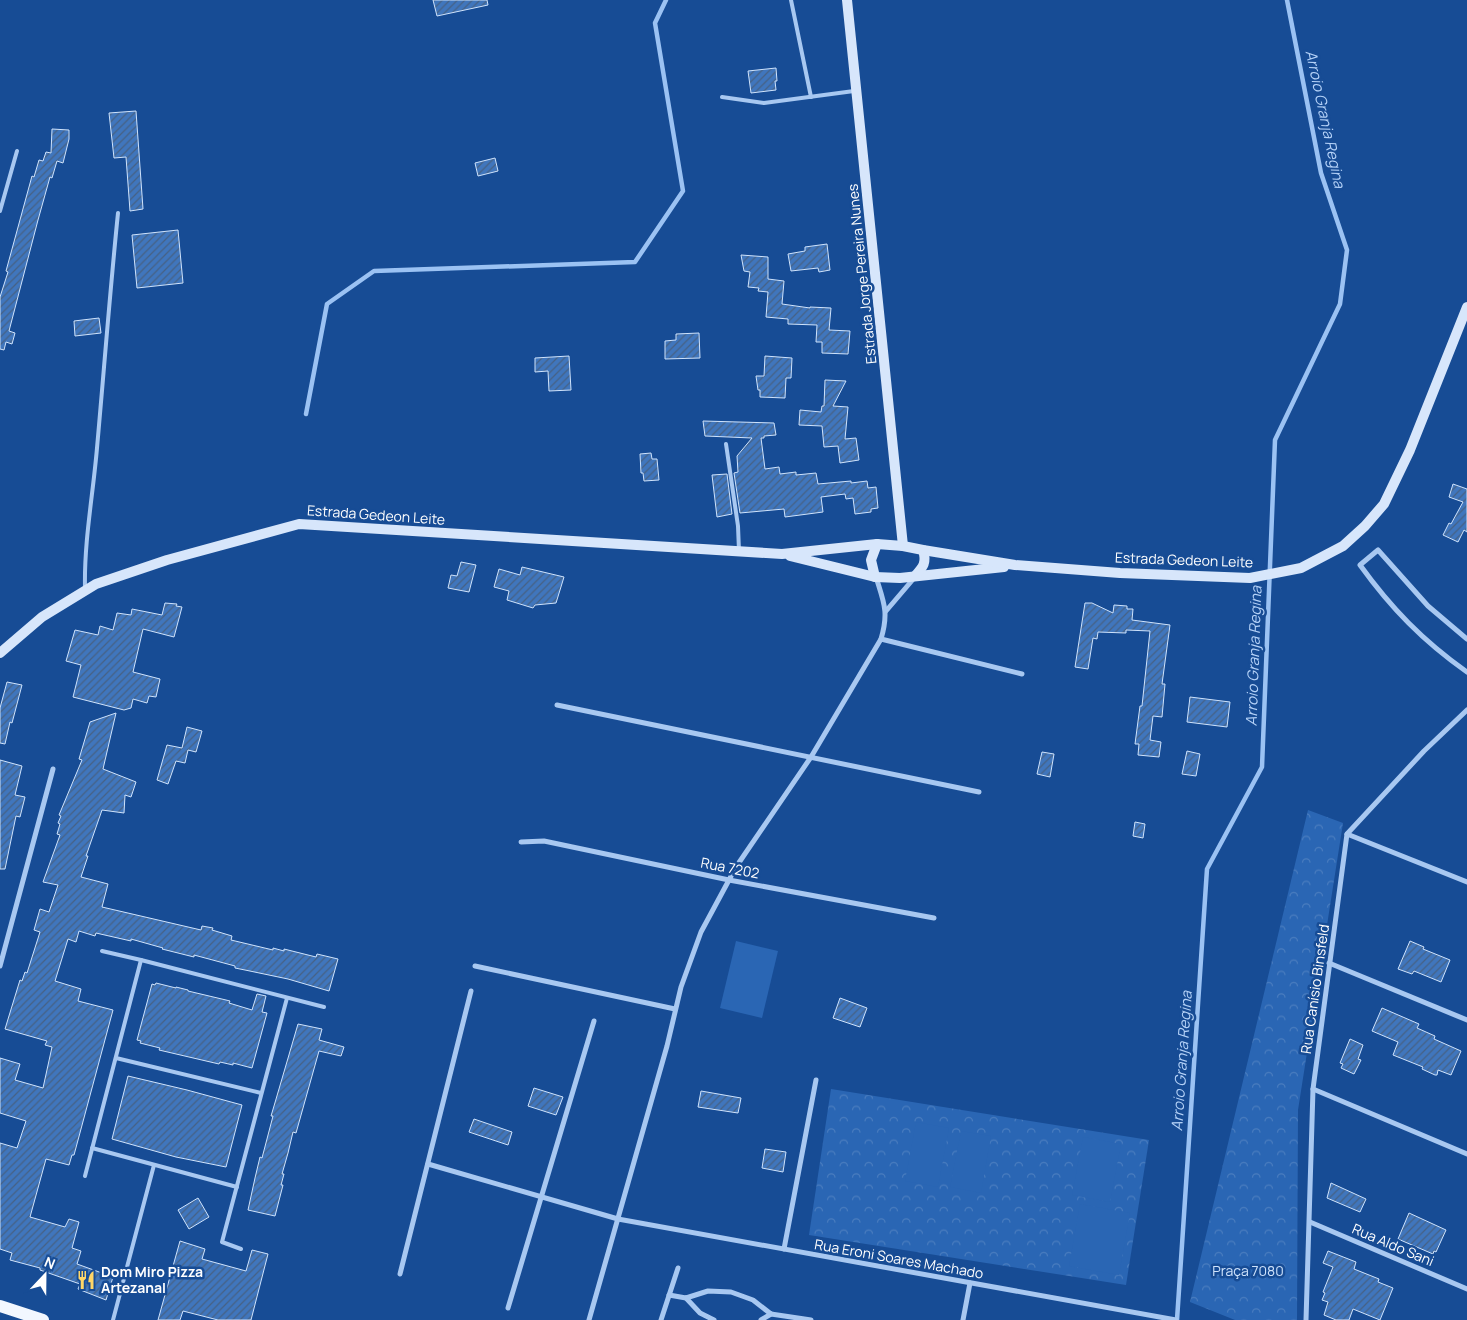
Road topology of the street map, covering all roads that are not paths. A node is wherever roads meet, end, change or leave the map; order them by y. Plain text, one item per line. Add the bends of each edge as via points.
1 (791, 0) edge
2 (847, 0) edge
3 (857, 90) junction
4 (722, 96) dead end
5 (811, 97) junction
6 (17, 151) dead end
7 (0, 211) edge
8 (118, 213) dead end
9 (1467, 307) edge
10 (726, 444) dead end
11 (877, 544) junction
12 (903, 546) junction
13 (923, 550) junction
14 (739, 552) junction
15 (782, 554) junction
16 (1015, 565) junction
17 (915, 576) junction
18 (875, 577) junction
19 (85, 590) junction
20 (886, 611) junction
21 (881, 639) junction
22 (1467, 639) edge
23 (0, 653) edge
24 (1467, 672) edge
25 (1022, 674) dead end
26 (557, 705) dead end
27 (1467, 710) edge
28 (811, 758) junction
29 (53, 769) dead end
30 (980, 792) dead end
31 (1347, 834) junction
32 (522, 842) dead end
33 (729, 880) junction
34 (1467, 882) edge
35 (934, 918) dead end
36 (102, 951) dead end
37 (140, 960) junction
38 (1330, 963) junction
39 (0, 966) edge
40 (475, 966) dead end
41 (470, 991) dead end
42 (287, 998) junction
43 (324, 1007) dead end
44 (675, 1009) junction
45 (1467, 1020) edge
46 (594, 1021) dead end
47 (116, 1058) junction
48 (816, 1080) dead end
49 (1313, 1089) junction
50 (261, 1093) junction
51 (92, 1148) junction
52 (1467, 1154) edge
53 (428, 1164) junction
54 (154, 1165) junction
55 (85, 1176) dead end
56 (237, 1187) junction
57 (541, 1197) junction
58 (618, 1219) junction
59 (1310, 1222) junction
60 (241, 1249) dead end
61 (784, 1249) junction
62 (678, 1268) dead end
63 (400, 1274) dead end
64 (970, 1283) junction
65 (1467, 1288) edge
66 (669, 1295) junction
67 (686, 1298) junction
68 (0, 1306) edge
69 (508, 1308) dead end
70 (771, 1314) junction
71 (43, 1320) edge
72 (114, 1320) edge
73 (589, 1320) edge
74 (661, 1320) edge
75 (714, 1320) edge
76 (761, 1320) edge
77 (811, 1320) edge
78 (963, 1320) edge
79 (1176, 1320) edge
80 (1306, 1320) edge

1 - 5 lane
2 - 3 main road, Estrada Jorge Pereira Nunes
3 - 5 lane
3 - 12 main road, Estrada Jorge Pereira Nunes
4 - 5 lane via 764,103
6 - 7 lane
8 - 19 lane
9 - 16 main road, Estrada Gedeon Leite via 1410,450 1384,504 1344,546 1301,568 1250,578
10 - 14 lane
11 - 12 main road, Estrada Gedeon Leite
11 - 15 main road, Estrada Gedeon Leite
11 - 18 main road via 871,560
12 - 13 main road, Estrada Gedeon Leite
13 - 16 main road, Estrada Gedeon Leite
13 - 17 main road via 926,559
14 - 15 main road, Estrada Gedeon Leite
14 - 19 main road, Estrada Gedeon Leite via 299,524 167,560
15 - 18 main road, Estrada Gedeon Leite
16 - 17 main road, Estrada Gedeon Leite
17 - 18 main road, Estrada Gedeon Leite
17 - 20 street
18 - 20 street
19 - 23 main road, Estrada Gedeon Leite via 42,617
20 - 21 street
21 - 25 street
21 - 28 street
22 - 24 street via 1428,606 1378,550 1360,565 1406,622
26 - 28 street
27 - 31 street
28 - 30 street
28 - 33 street
29 - 39 street
31 - 34 street
31 - 38 street, Rua Canísio Binsfeld
32 - 33 street, Rua 7202 via 544,841
33 - 35 street, Rua 7202
33 - 44 street via 701,932
36 - 37 lane
37 - 42 lane
37 - 47 lane
38 - 45 street
38 - 49 street, Rua Canísio Binsfeld
40 - 44 street
41 - 53 street
42 - 43 lane
42 - 50 lane
44 - 58 street
46 - 57 street
47 - 50 lane
47 - 51 lane
48 - 61 street
49 - 52 street
49 - 59 street, Rua Canísio Binsfeld
50 - 56 lane
51 - 54 lane
51 - 55 lane
53 - 57 street, Rua Eroni Soares Machado
53 - 63 street
54 - 56 lane
54 - 72 lane
56 - 60 lane via 222,1242
57 - 58 street, Rua Eroni Soares Machado
57 - 69 street
58 - 61 street, Rua Eroni Soares Machado
58 - 73 street
59 - 65 street, Rua Aldo Sani
59 - 80 street, Rua Canísio Binsfeld
61 - 64 street, Rua Eroni Soares Machado
62 - 66 street
64 - 78 street
64 - 79 street, Rua Eroni Soares Machado
66 - 67 street
66 - 74 street
67 - 70 street via 708,1291 731,1292 753,1300
67 - 75 street via 700,1313
68 - 71 main road
70 - 76 street
70 - 77 street

